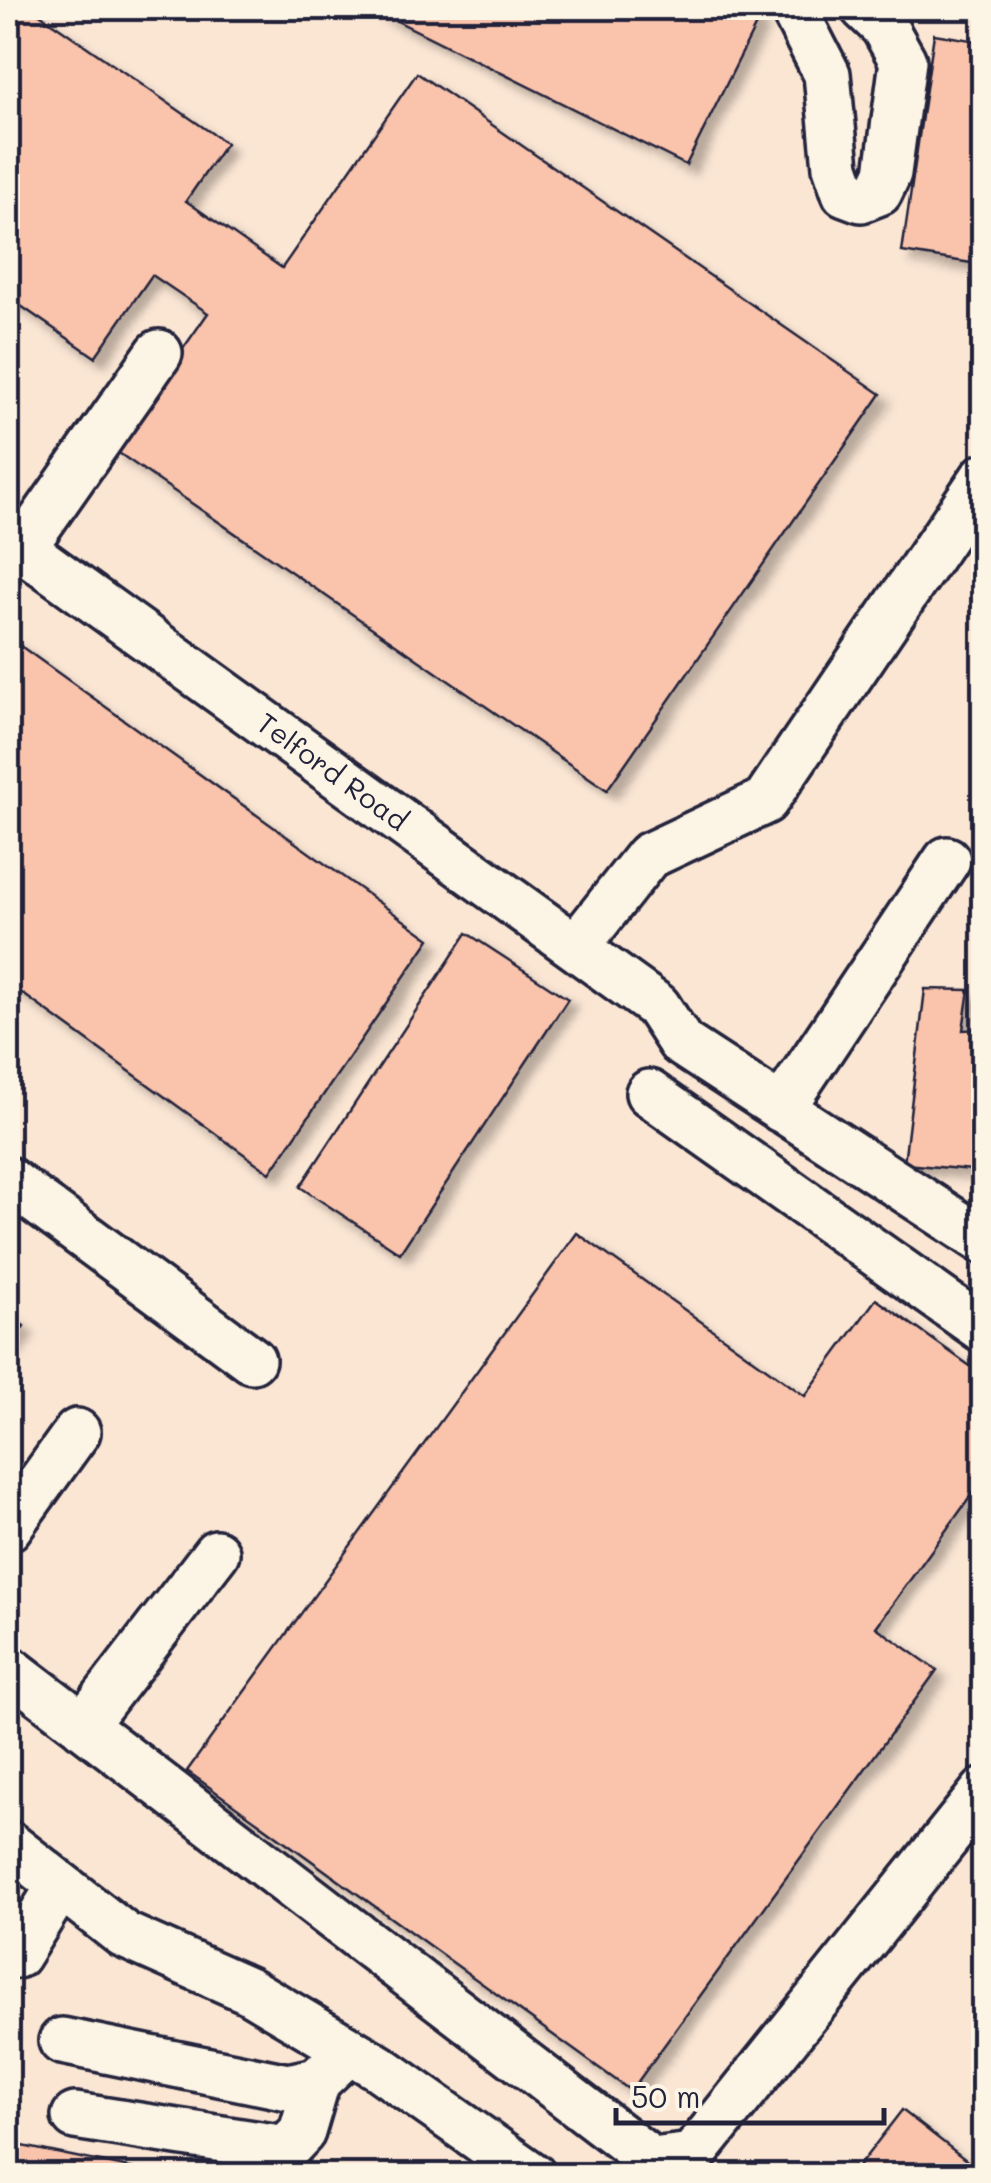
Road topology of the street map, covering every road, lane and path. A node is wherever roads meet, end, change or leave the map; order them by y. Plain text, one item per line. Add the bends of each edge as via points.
1 (793, 8) edge
2 (864, 8) edge
3 (159, 353) dead end
4 (984, 477) edge
5 (14, 544) edge
6 (947, 860) dead end
7 (577, 946) junction
8 (670, 1008) junction
9 (781, 1109) junction
10 (8, 1180) edge
11 (984, 1241) edge
12 (984, 1330) edge
13 (252, 1360) dead end
14 (77, 1432) dead end
15 (8, 1528) edge
16 (216, 1553) dead end
17 (8, 1668) edge
18 (83, 1726) junction
19 (984, 1792) edge
20 (8, 1844) edge
21 (60, 1886) junction
22 (18, 1954) dead end
23 (62, 2041) dead end
24 (333, 2066) junction
25 (75, 2116) dead end
26 (532, 2176) edge

1 - 2 street via 827,74 836,168 845,193 861,199 878,192 888,173 903,61
3 - 5 street
4 - 7 street via 765,801 648,856
5 - 7 street, Telford Road
6 - 9 street
7 - 8 street, Telford Road
8 - 9 street, Telford Road
8 - 12 street via 642,1103
9 - 11 street, Telford Road
10 - 13 street
14 - 15 street
16 - 18 street
17 - 18 street
18 - 19 street via 652,2161 692,2156
20 - 21 street
21 - 22 street
21 - 24 street via 124,1935 248,1990
23 - 24 street via 288,2087
24 - 25 street via 302,2132 286,2149
24 - 26 street via 381,2070

